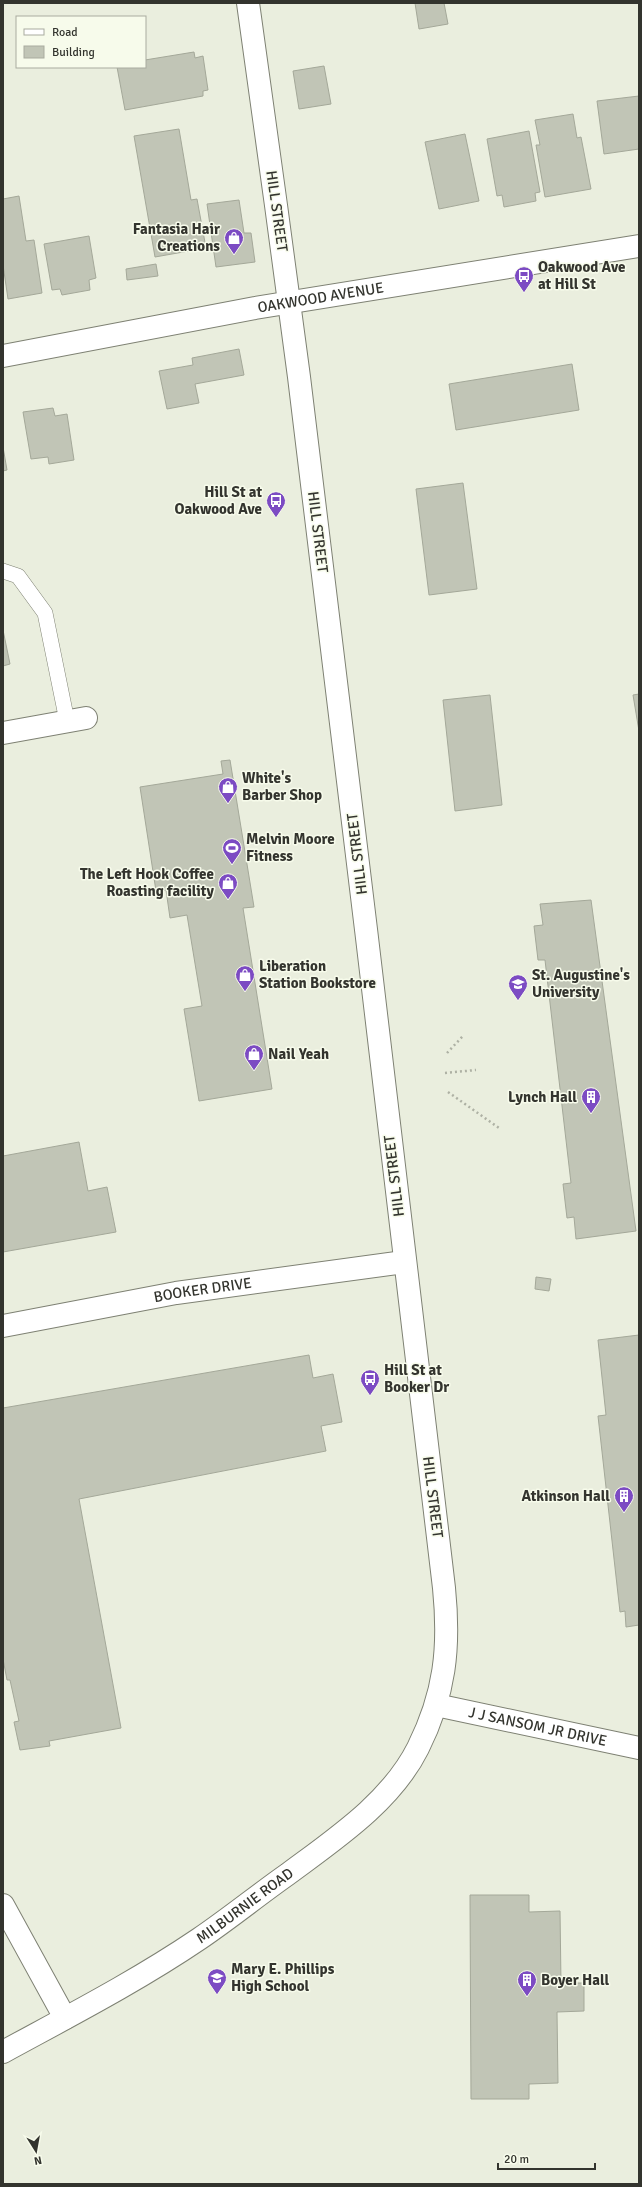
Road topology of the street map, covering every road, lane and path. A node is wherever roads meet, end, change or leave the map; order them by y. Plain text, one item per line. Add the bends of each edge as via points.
1 (248, 3) edge
2 (639, 246) edge
3 (289, 302) junction
4 (3, 356) edge
5 (3, 570) edge
6 (77, 719) joint
7 (3, 732) edge
8 (463, 1036) dead end
9 (447, 1053) dead end
10 (476, 1070) dead end
11 (445, 1073) dead end
12 (448, 1092) dead end
13 (499, 1128) dead end
14 (404, 1262) junction
15 (3, 1326) edge
16 (436, 1705) junction
17 (639, 1748) edge
18 (3, 1906) edge
19 (65, 2018) junction
20 (3, 2052) edge

1 - 3 street, HILL STREET
2 - 3 street, OAKWOOD AVENUE
3 - 4 street, OAKWOOD AVENUE
3 - 14 street, HILL STREET via 341,716
5 - 6 lane via 18,576 45,613
6 - 7 street
8 - 9 path
10 - 11 path
12 - 13 path
14 - 15 street, BOOKER DRIVE via 176,1293
14 - 16 street, HILL STREET via 448,1628 445,1667
16 - 17 street, J J SANSOM JR DRIVE
16 - 19 street, MILBURNIE ROAD via 417,1749 399,1778 344,1831 200,1938 157,1966
18 - 19 street
19 - 20 street, MILBURNIE ROAD

